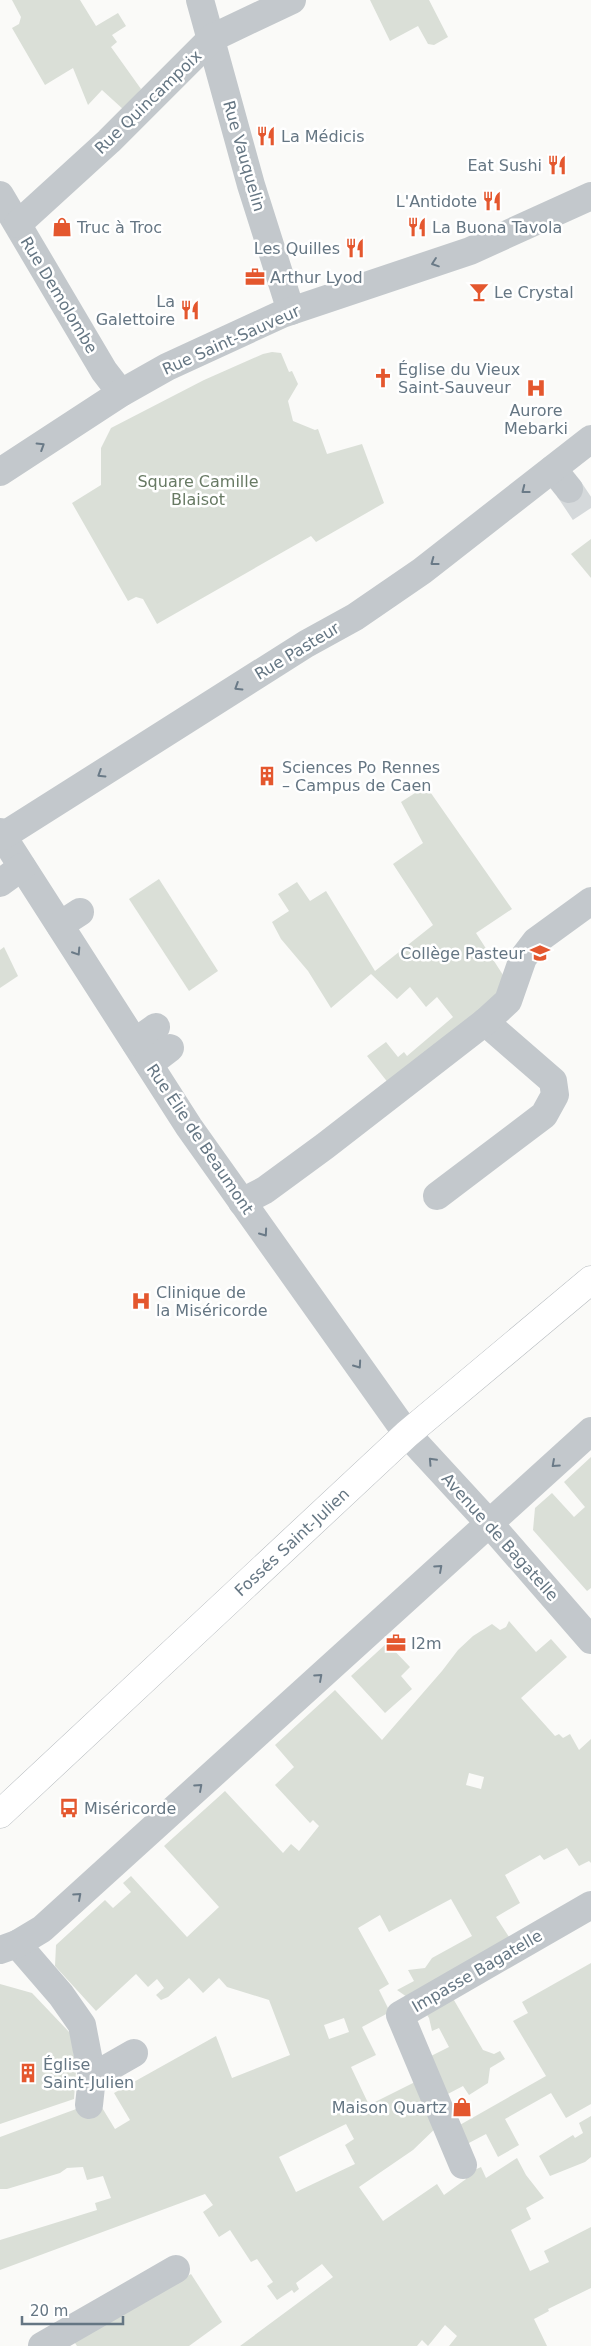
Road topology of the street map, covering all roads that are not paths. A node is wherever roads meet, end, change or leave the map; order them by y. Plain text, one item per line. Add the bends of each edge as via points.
1 (200, 0) edge
2 (292, 0) edge
3 (212, 38) junction
4 (0, 195) edge
5 (591, 196) edge
6 (18, 224) junction
7 (291, 311) junction
8 (121, 393) junction
9 (584, 444) edge
10 (0, 472) edge
11 (2, 834) edge
12 (22, 867) junction
13 (0, 883) edge
14 (591, 901) edge
15 (486, 1022) junction
16 (264, 1168) dead end
17 (237, 1196) junction
18 (437, 1196) dead end
19 (591, 1280) edge
20 (591, 1431) edge
21 (407, 1434) junction
22 (490, 1523) junction
23 (591, 1640) edge
24 (0, 1814) edge
25 (591, 1905) edge
26 (15, 1951) edge
27 (56, 1956) dead end
28 (134, 2053) dead end
29 (92, 2077) junction
30 (89, 2105) dead end
31 (463, 2165) dead end
32 (176, 2268) dead end
33 (42, 2346) edge

1 - 3 street, Rue Vauquelin
2 - 3 street, Rue Quincampoix
3 - 6 street, Rue Quincampoix via 109,141
3 - 7 street, Rue Vauquelin via 251,185
4 - 6 street, Rue Demolombe
5 -> 7 street, Rue Saint-Sauveur via 480,246
6 - 8 street, Rue Demolombe via 104,371
7 - 8 street, Rue Saint-Sauveur via 167,367
10 -> 8 street, Rue Saint-Sauveur
9 -> 11 street, Rue Pasteur via 561,479 449,550 355,617 306,644
11 - 12 street, Rue Élie de Beaumont
12 - 13 street
12 -> 17 street, Rue Élie de Beaumont via 70,918 153,1046 189,1127
14 - 15 street via 536,941 523,958 508,1001
15 - 17 street via 265,1190
15 - 18 street via 553,1081 555,1095 544,1115
16 - 17 street
17 -> 21 street, Rue Élie de Beaumont
19 - 21 main road, Fossés Saint-Julien
20 -> 22 street
22 -> 21 street, Avenue de Bagatelle
21 - 24 main road, Fossés Saint-Julien
22 - 23 street, Avenue de Bagatelle
26 -> 22 street
25 - 31 street, Impasse Bagatelle via 400,2015
26 - 27 street
26 - 29 street via 61,1995 82,2026
28 - 29 street
29 - 30 street
32 - 33 street

